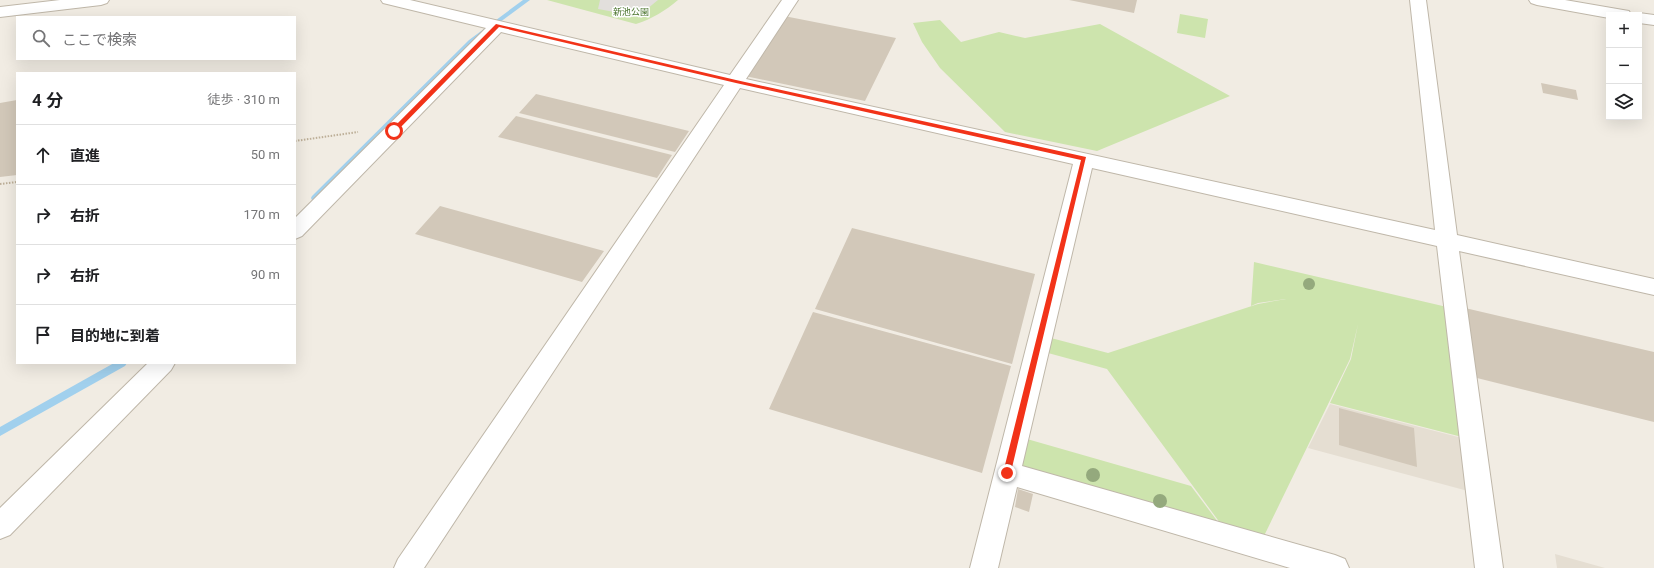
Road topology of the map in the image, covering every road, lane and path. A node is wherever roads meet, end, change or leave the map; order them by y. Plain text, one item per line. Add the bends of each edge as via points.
1 (102, 0) edge
2 (389, 0) edge
3 (790, 0) edge
4 (1418, 0) edge
5 (1537, 0) edge
6 (0, 12) edge
7 (1606, 12) edge
8 (1642, 18) edge
9 (1654, 20) edge
10 (498, 25) junction
11 (736, 82) junction
12 (394, 131) junction
13 (296, 141) edge
14 (1084, 159) junction
15 (16, 182) edge
16 (0, 184) edge
17 (296, 230) edge
18 (1447, 242) junction
19 (1654, 287) edge
20 (162, 364) edge
21 (1007, 473) junction
22 (0, 526) edge
23 (408, 568) edge
24 (984, 568) edge
25 (1336, 568) edge
26 (1489, 568) edge

1 - 6 street
2 - 10 street
3 - 11 street
4 - 18 street
5 - 7 street
8 - 9 street
10 - 11 street
10 - 12 street
11 - 14 street
11 - 23 street
12 - 13 path via 380,128
12 - 17 street
14 - 18 street
14 - 21 street
15 - 16 path
18 - 19 street
18 - 26 street
20 - 22 street
21 - 24 street
21 - 25 street

